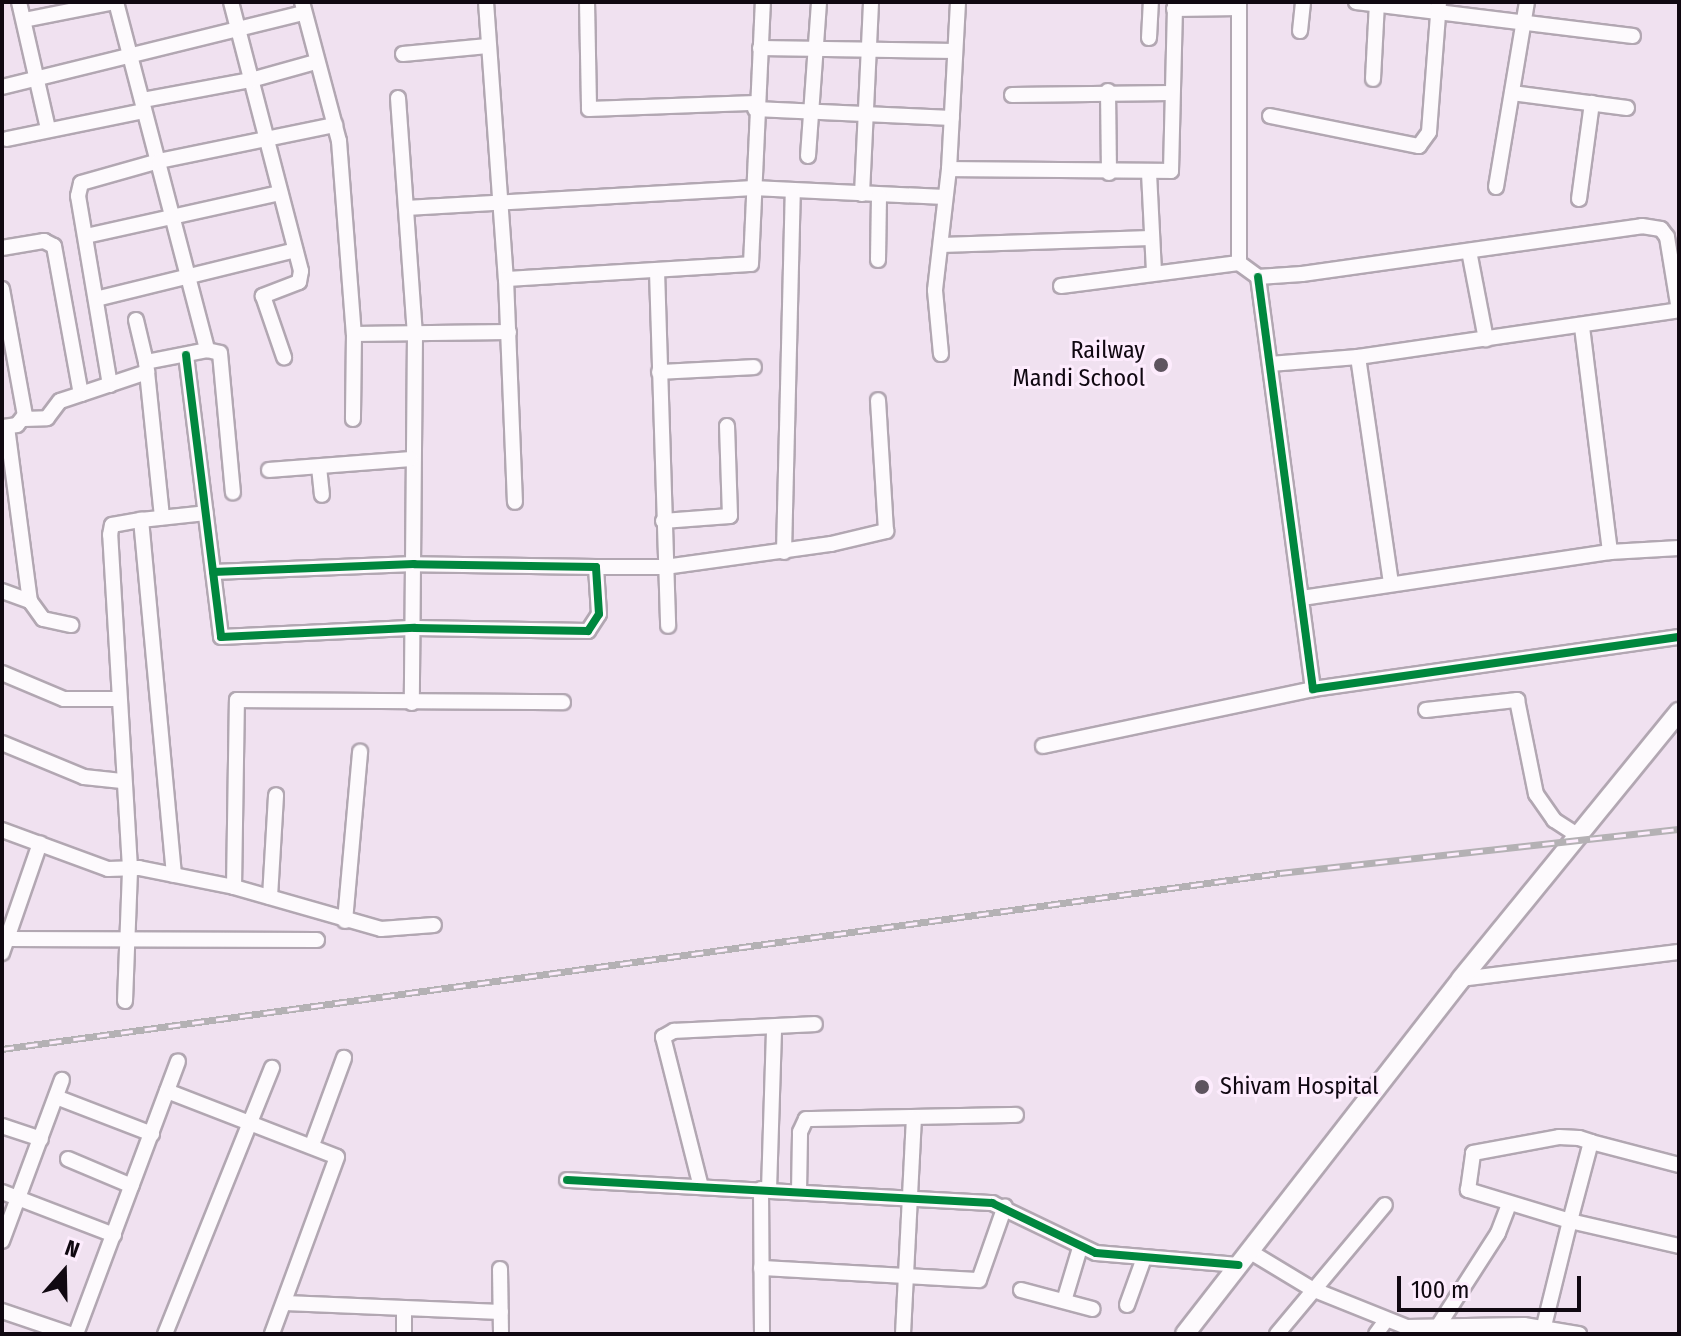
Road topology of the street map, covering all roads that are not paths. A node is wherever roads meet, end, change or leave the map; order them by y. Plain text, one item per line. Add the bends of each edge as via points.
1 (19, 2) edge
2 (116, 2) edge
3 (231, 2) edge
4 (486, 2) edge
5 (587, 2) edge
6 (763, 2) edge
7 (819, 2) edge
8 (871, 2) edge
9 (958, 2) edge
10 (1151, 2) edge
11 (1303, 2) edge
12 (1356, 2) edge
13 (1527, 2) edge
14 (1377, 3) edge
15 (1174, 5) edge
16 (1239, 5) edge
17 (303, 7) edge
18 (1439, 7) edge
19 (24, 20) junction
20 (1524, 22) junction
21 (239, 28) junction
22 (1300, 31) dead end
23 (1633, 36) dead end
24 (1149, 38) dead end
25 (488, 46) junction
26 (760, 48) junction
27 (816, 48) junction
28 (871, 50) junction
29 (955, 51) junction
30 (131, 53) junction
31 (403, 54) dead end
32 (316, 62) junction
33 (36, 78) junction
34 (1373, 79) dead end
35 (251, 80) junction
36 (2, 87) edge
37 (1108, 91) junction
38 (1171, 93) junction
39 (1512, 93) junction
40 (1012, 95) dead end
41 (398, 98) dead end
42 (1592, 103) junction
43 (144, 106) junction
44 (756, 106) junction
45 (1627, 108) dead end
46 (812, 111) junction
47 (867, 113) junction
48 (1270, 116) dead end
49 (952, 118) junction
50 (335, 125) junction
51 (48, 129) junction
52 (264, 138) junction
53 (7, 139) dead end
54 (808, 156) dead end
55 (159, 161) junction
56 (949, 169) junction
57 (1109, 173) junction
58 (1149, 173) junction
59 (1496, 187) dead end
60 (753, 188) junction
61 (793, 191) junction
62 (280, 193) junction
63 (862, 194) junction
64 (879, 195) junction
65 (945, 197) junction
66 (1579, 199) dead end
67 (500, 203) junction
68 (406, 208) junction
69 (175, 217) junction
70 (86, 236) junction
71 (1151, 238) junction
72 (941, 245) junction
73 (2, 248) edge
74 (295, 250) junction
75 (1469, 251) junction
76 (878, 260) dead end
77 (1239, 263) junction
78 (657, 271) junction
79 (1154, 273) junction
80 (190, 274) junction
81 (1258, 277) junction
82 (506, 279) junction
83 (1061, 286) dead end
84 (2, 289) edge
85 (96, 299) junction
86 (1679, 310) edge
87 (136, 320) dead end
88 (1582, 327) junction
89 (509, 332) junction
90 (354, 334) junction
91 (415, 335) junction
92 (1486, 339) junction
93 (207, 350) junction
94 (941, 354) dead end
95 (186, 355) junction
96 (284, 357) dead end
97 (1358, 357) junction
98 (1270, 364) junction
99 (147, 367) junction
100 (754, 367) dead end
101 (659, 372) junction
102 (110, 385) junction
103 (81, 394) junction
104 (878, 400) dead end
105 (24, 419) junction
106 (353, 419) dead end
107 (727, 426) dead end
108 (5, 427) edge
109 (411, 459) junction
110 (319, 467) junction
111 (269, 470) dead end
112 (233, 492) dead end
113 (322, 495) dead end
114 (515, 502) dead end
115 (206, 513) junction
116 (162, 517) junction
117 (141, 520) junction
118 (663, 521) junction
119 (1679, 548) edge
120 (784, 552) junction
121 (1610, 552) junction
122 (414, 564) junction
123 (596, 567) junction
124 (665, 567) junction
125 (213, 572) junction
126 (1391, 583) junction
127 (2, 591) edge
128 (1302, 598) junction
129 (30, 601) junction
130 (71, 625) dead end
131 (668, 626) dead end
132 (415, 628) junction
133 (1679, 637) edge
134 (2, 673) edge
135 (1313, 689) junction
136 (118, 699) junction
137 (563, 702) dead end
138 (412, 703) junction
139 (1426, 710) dead end
140 (1679, 712) edge
141 (2, 743) edge
142 (1043, 746) dead end
143 (360, 752) dead end
144 (122, 781) junction
145 (276, 795) dead end
146 (2, 830) edge
147 (1577, 835) junction
148 (40, 843) junction
149 (130, 868) junction
150 (174, 875) junction
151 (234, 887) junction
152 (270, 897) junction
153 (345, 921) junction
154 (434, 925) dead end
155 (129, 940) junction
156 (317, 940) dead end
157 (4, 946) edge
158 (1679, 952) edge
159 (1461, 979) junction
160 (125, 1001) dead end
161 (815, 1024) dead end
162 (774, 1027) junction
163 (344, 1058) dead end
164 (178, 1061) dead end
165 (272, 1068) dead end
166 (62, 1080) dead end
167 (167, 1091) junction
168 (56, 1097) junction
169 (1016, 1115) dead end
170 (914, 1118) junction
171 (249, 1122) junction
172 (2, 1126) edge
173 (152, 1134) junction
174 (41, 1139) junction
175 (1591, 1142) junction
176 (312, 1145) junction
177 (68, 1159) dead end
178 (1679, 1165) edge
179 (567, 1180) dead end
180 (132, 1186) junction
181 (701, 1187) junction
182 (765, 1190) junction
183 (2, 1192) edge
184 (799, 1192) junction
185 (908, 1197) junction
186 (20, 1199) junction
187 (1509, 1204) junction
188 (1385, 1205) dead end
189 (1005, 1206) junction
190 (1570, 1221) junction
191 (114, 1235) junction
192 (2, 1241) edge
193 (1679, 1246) edge
194 (1080, 1248) junction
195 (1144, 1258) junction
196 (1244, 1258) junction
197 (761, 1268) junction
198 (500, 1269) dead end
199 (905, 1278) junction
200 (1312, 1289) junction
201 (1021, 1290) dead end
202 (1064, 1301) junction
203 (285, 1303) junction
204 (1127, 1305) dead end
205 (404, 1308) junction
206 (1093, 1309) dead end
207 (2, 1311) edge
208 (501, 1312) junction
209 (1386, 1320) junction
210 (1542, 1330) edge
211 (1433, 1331) edge
212 (70, 1334) edge
213 (76, 1334) edge
214 (165, 1334) edge
215 (272, 1334) edge
216 (404, 1334) edge
217 (501, 1334) edge
218 (762, 1334) edge
219 (903, 1334) edge
220 (1185, 1334) edge
221 (1277, 1334) edge
222 (1376, 1334) edge
223 (1579, 1334) edge

1 - 19 street
2 - 19 street
2 - 30 street
3 - 21 street
4 - 25 street
5 - 44 street via 589,109
6 - 26 street
7 - 27 street
8 - 28 street
9 - 29 street
10 - 24 street
11 - 22 street
12 - 14 street
13 - 20 street
14 - 18 street
14 - 34 street
15 - 16 street
15 - 38 street
16 - 77 street
17 - 21 street
17 - 32 street
18 - 20 street
18 - 48 street via 1429,132 1419,146
19 - 33 street
20 - 23 street
20 - 39 street
21 - 30 street
21 - 35 street
25 - 31 street
25 - 67 street
26 - 27 street
26 - 44 street
27 - 28 street
27 - 46 street
28 - 29 street
28 - 47 street
29 - 49 street
30 - 33 street
30 - 43 street
32 - 35 street
32 - 50 street
33 - 36 street
33 - 51 street
35 - 43 street
35 - 52 street
37 - 38 street
37 - 40 street
37 - 57 street
38 - 58 street via 1174,168
39 - 42 street
39 - 59 street
41 - 68 street
42 - 45 street
42 - 66 street
43 - 51 street
43 - 55 street
44 - 46 street
44 - 60 street
46 - 47 street
46 - 54 street
47 - 49 street
47 - 63 street
49 - 56 street
50 - 52 street
50 - 90 street
51 - 53 street
52 - 55 street
52 - 62 street
55 - 69 street
55 - 70 street via 81,183
56 - 57 street
56 - 65 street
57 - 58 street
58 - 71 street
60 - 61 street
60 - 67 street
60 - 78 street via 751,264
61 - 63 street
61 - 120 street
62 - 69 street
62 - 74 street
63 - 64 street
64 - 65 street
64 - 76 street
65 - 72 street
67 - 68 street
67 - 82 street
68 - 91 street
69 - 70 street
69 - 80 street
70 - 85 street
71 - 72 street
71 - 79 street
72 - 94 street via 935,290
73 - 103 street via 44,241 54,246
74 - 80 street
74 - 96 street via 299,282 263,296
75 - 81 street
75 - 86 street via 1652,226 1667,237
75 - 92 street
77 - 79 street
77 - 81 street
78 - 82 street
78 - 101 street
79 - 83 street
80 - 85 street
80 - 93 street
81 - 98 street
82 - 89 street
84 - 105 street
85 - 102 street
86 - 88 street
87 - 99 street
88 - 92 street
88 - 121 street
89 - 91 street
89 - 114 street
90 - 91 street
90 - 106 street
91 - 109 street
92 - 97 street
93 - 95 street
93 - 112 street via 218,351 221,358
95 - 99 street
95 - 115 street
97 - 98 street
97 - 126 street
98 - 128 street
99 - 102 street
99 - 116 street
100 - 101 street
101 - 118 street
102 - 103 street
103 - 105 street via 60,401 47,418
104 - 120 street via 889,527 879,534
105 - 108 street
107 - 118 street via 730,516
108 - 129 street
109 - 110 street
109 - 122 street
110 - 111 street
110 - 113 street
115 - 116 street
115 - 125 street
116 - 117 street
117 - 136 street via 111,529
117 - 150 street
118 - 124 street
119 - 121 street
120 - 124 street
121 - 126 street
122 - 123 street
122 - 125 street
122 - 132 street
123 - 124 street
123 - 132 street via 599,614 588,631
124 - 131 street
125 - 132 street via 218,630 224,638
126 - 128 street
127 - 129 street
128 - 135 street
129 - 130 street via 43,619
132 - 138 street
133 - 135 street
134 - 136 street via 64,699
135 - 142 street
136 - 144 street
137 - 138 street
138 - 151 street via 237,700
139 - 147 street via 1517,700 1536,794 1554,820
140 - 147 main road
141 - 144 street via 84,777
143 - 153 street
144 - 149 street
145 - 152 street
146 - 148 street
147 - 159 main road
148 - 149 street via 108,869
148 - 157 street
149 - 150 street
149 - 155 street
150 - 151 street
151 - 152 street
152 - 153 street
153 - 154 street via 381,929
155 - 156 street
155 - 157 street
155 - 160 street
158 - 159 street
159 - 196 main road
161 - 162 street
162 - 181 street via 674,1031 663,1037
162 - 182 street
163 - 176 street
164 - 167 street
165 - 171 street
166 - 168 street
167 - 171 street
167 - 173 street
168 - 173 street
168 - 174 street
169 - 170 street
170 - 184 street via 806,1119 800,1132
170 - 185 street
171 - 176 street
171 - 214 street
172 - 174 street
173 - 180 street
174 - 186 street
175 - 178 street
175 - 187 street via 1567,1137 1473,1153 1468,1190
175 - 190 street
176 - 203 street via 338,1161
177 - 180 street
179 - 181 street
180 - 191 street
181 - 182 street
182 - 184 street
182 - 197 street
183 - 186 street
184 - 185 street
185 - 189 street
185 - 199 street
186 - 191 street
186 - 192 street
187 - 190 street
187 - 211 street via 1498,1233
188 - 200 street
189 - 194 street
189 - 199 street via 979,1280
190 - 193 street
190 - 210 street
191 - 213 street
194 - 195 street
194 - 202 street
195 - 196 street
195 - 204 street
196 - 200 street
196 - 220 main road
197 - 199 street
197 - 218 street
198 - 208 street
199 - 219 street
200 - 209 street
200 - 221 street
201 - 202 street
202 - 206 street
203 - 205 street
203 - 215 street
205 - 208 street
205 - 216 street
207 - 212 street
208 - 217 street
209 - 211 street
209 - 222 street
210 - 211 street
210 - 223 street

